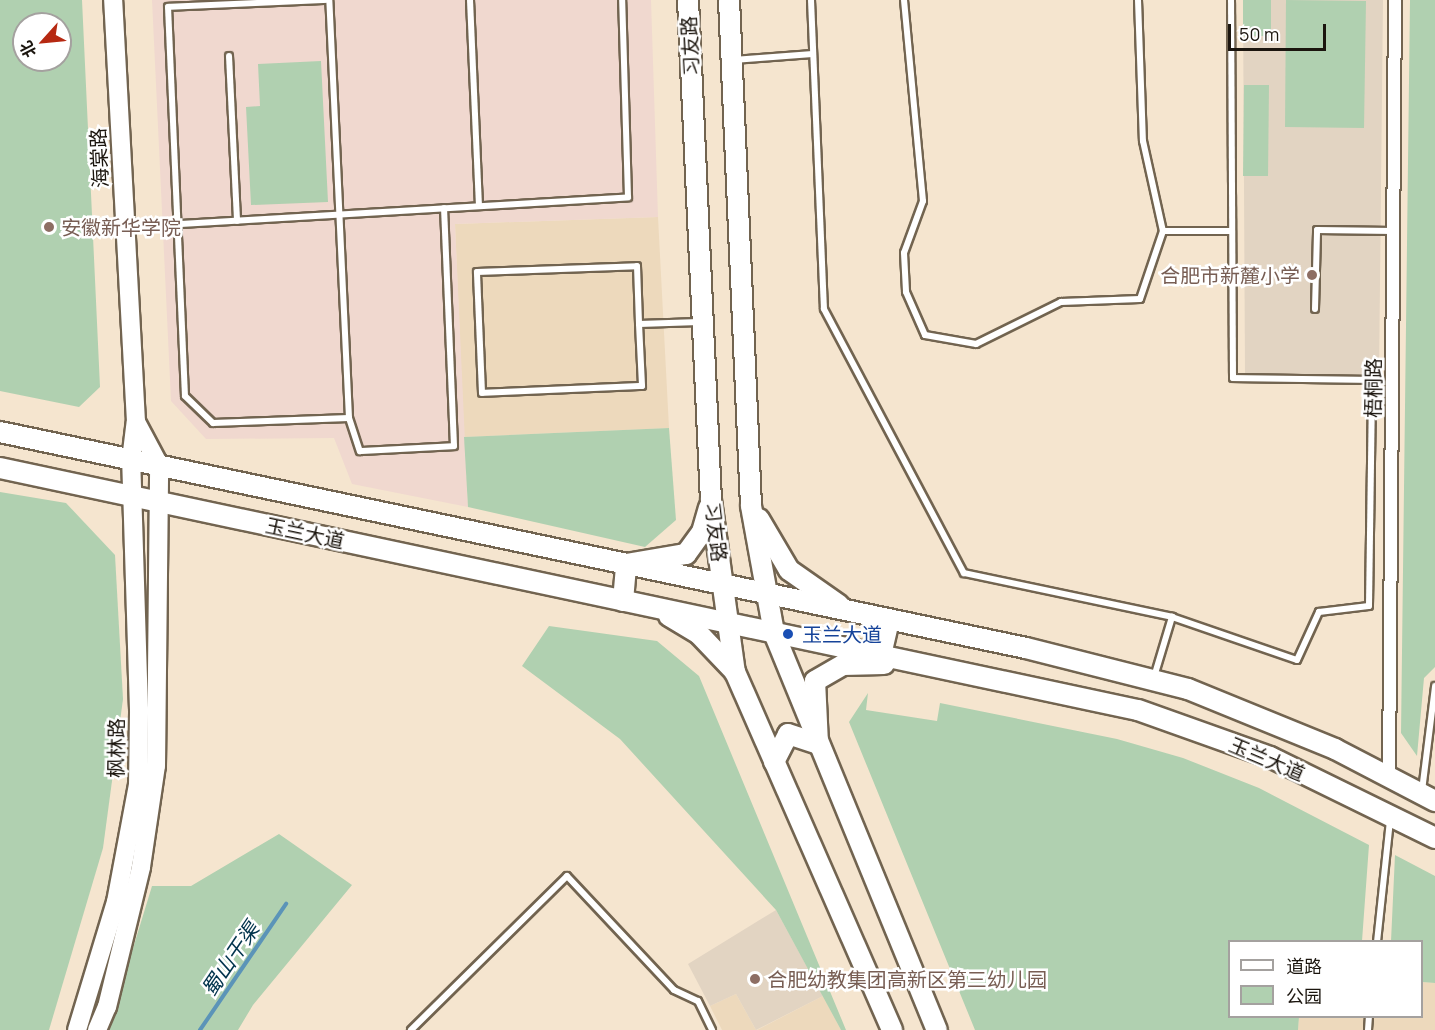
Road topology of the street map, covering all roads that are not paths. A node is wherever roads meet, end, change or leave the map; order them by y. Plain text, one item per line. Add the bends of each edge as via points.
1 (113, 0) edge
2 (328, 0) edge
3 (470, 0) edge
4 (622, 0) edge
5 (688, 0) edge
6 (729, 0) edge
7 (811, 0) edge
8 (904, 0) edge
9 (1138, 0) edge
10 (1231, 0) edge
11 (1395, 0) edge
12 (813, 54) junction
13 (229, 56) dead end
14 (731, 60) junction
15 (479, 206) junction
16 (444, 208) junction
17 (338, 215) junction
18 (237, 221) junction
19 (178, 224) junction
20 (125, 228) junction
21 (1163, 231) junction
22 (1232, 231) junction
23 (1394, 231) junction
24 (1315, 309) dead end
25 (703, 322) junction
26 (639, 324) junction
27 (349, 418) junction
28 (136, 422) junction
29 (0, 432) edge
30 (131, 460) junction
31 (159, 465) junction
32 (0, 468) edge
33 (133, 496) junction
34 (711, 500) junction
35 (158, 502) junction
36 (751, 506) junction
37 (626, 564) junction
38 (723, 584) junction
39 (767, 594) junction
40 (623, 601) junction
41 (655, 608) junction
42 (846, 610) junction
43 (1172, 617) junction
44 (889, 620) junction
45 (728, 623) junction
46 (774, 633) junction
47 (881, 655) junction
48 (915, 663) junction
49 (735, 672) junction
50 (1153, 680) junction
51 (1435, 686) edge
52 (818, 744) junction
53 (774, 762) junction
54 (1389, 777) junction
55 (1428, 798) edge
56 (1391, 816) junction
57 (1435, 838) edge
58 (1377, 940) edge
59 (77, 1030) edge
60 (97, 1030) edge
61 (411, 1030) edge
62 (712, 1030) edge
63 (892, 1030) edge
64 (937, 1030) edge

1 - 20 main road, 海棠路
2 - 17 lane
2 - 19 lane via 168,8
3 - 15 lane
4 - 15 lane via 628,197
5 - 25 main road, 习友路
6 - 14 main road, 习友路
7 - 12 lane
8 - 21 lane via 923,201 904,254 906,292 925,335 976,344 1061,302 1140,298
9 - 21 lane via 1143,141
10 - 22 lane
11 - 23 street, 梧桐路
12 - 14 lane
12 - 43 lane via 824,309 964,573
13 - 18 lane
14 - 36 main road, 习友路
15 - 16 lane
16 - 17 lane
16 - 27 lane via 454,446 360,451
17 - 18 lane
17 - 27 lane
18 - 19 lane
19 - 20 lane
19 - 27 lane via 185,396 213,423
20 - 28 main road, 海棠路
21 - 22 lane
22 - 43 lane via 1233,378 1372,380 1369,606 1319,612 1297,660
23 - 24 lane via 1317,230
23 - 54 street, 梧桐路
25 - 26 lane
25 - 34 main road, 习友路
26 - 26 lane via 637,266 477,272 482,393 642,386
28 - 30 main road, 海棠路
28 - 31 main road, 海棠路
29 - 30 main road, 玉兰大道
30 - 31 main road, 玉兰大道
30 - 33 main road, 枫林路
31 - 35 main road, 枫林路
31 - 37 main road, 玉兰大道
32 - 33 main road, 玉兰大道
33 - 35 main road, 玉兰大道
33 - 59 main road, 枫林路 via 138,785 116,902
34 - 37 main road via 702,532 686,554
34 - 38 main road, 习友路
35 - 40 main road, 玉兰大道
35 - 60 main road, 枫林路 via 156,766 141,867
36 - 39 main road, 习友路
36 - 42 main road via 789,570
37 - 38 main road, 玉兰大道
37 - 40 main road
38 - 39 main road, 玉兰大道
38 - 45 main road, 习友路
39 - 42 main road, 玉兰大道
39 - 46 main road, 习友路
40 - 41 main road, 玉兰大道
41 - 45 main road, 玉兰大道
41 - 49 main road via 699,634
42 - 44 main road, 玉兰大道
43 - 50 lane
44 - 47 main road
44 - 50 main road, 玉兰大道 via 1026,648
45 - 46 main road, 玉兰大道
45 - 49 main road, 习友路
46 - 47 main road, 玉兰大道
46 - 52 main road, 习友路
47 - 48 main road, 玉兰大道
48 - 52 main road via 843,665 815,681
48 - 56 main road, 玉兰大道 via 1138,710 1270,757
49 - 53 main road, 习友路
50 - 54 main road, 玉兰大道 via 1188,689 1335,749
51 - 55 lane
52 - 53 main road via 788,734
52 - 64 main road, 习友路
53 - 63 main road, 习友路
54 - 55 main road, 玉兰大道
56 - 57 main road, 玉兰大道
56 - 58 lane
61 - 62 lane via 567,876 674,990 698,1001

